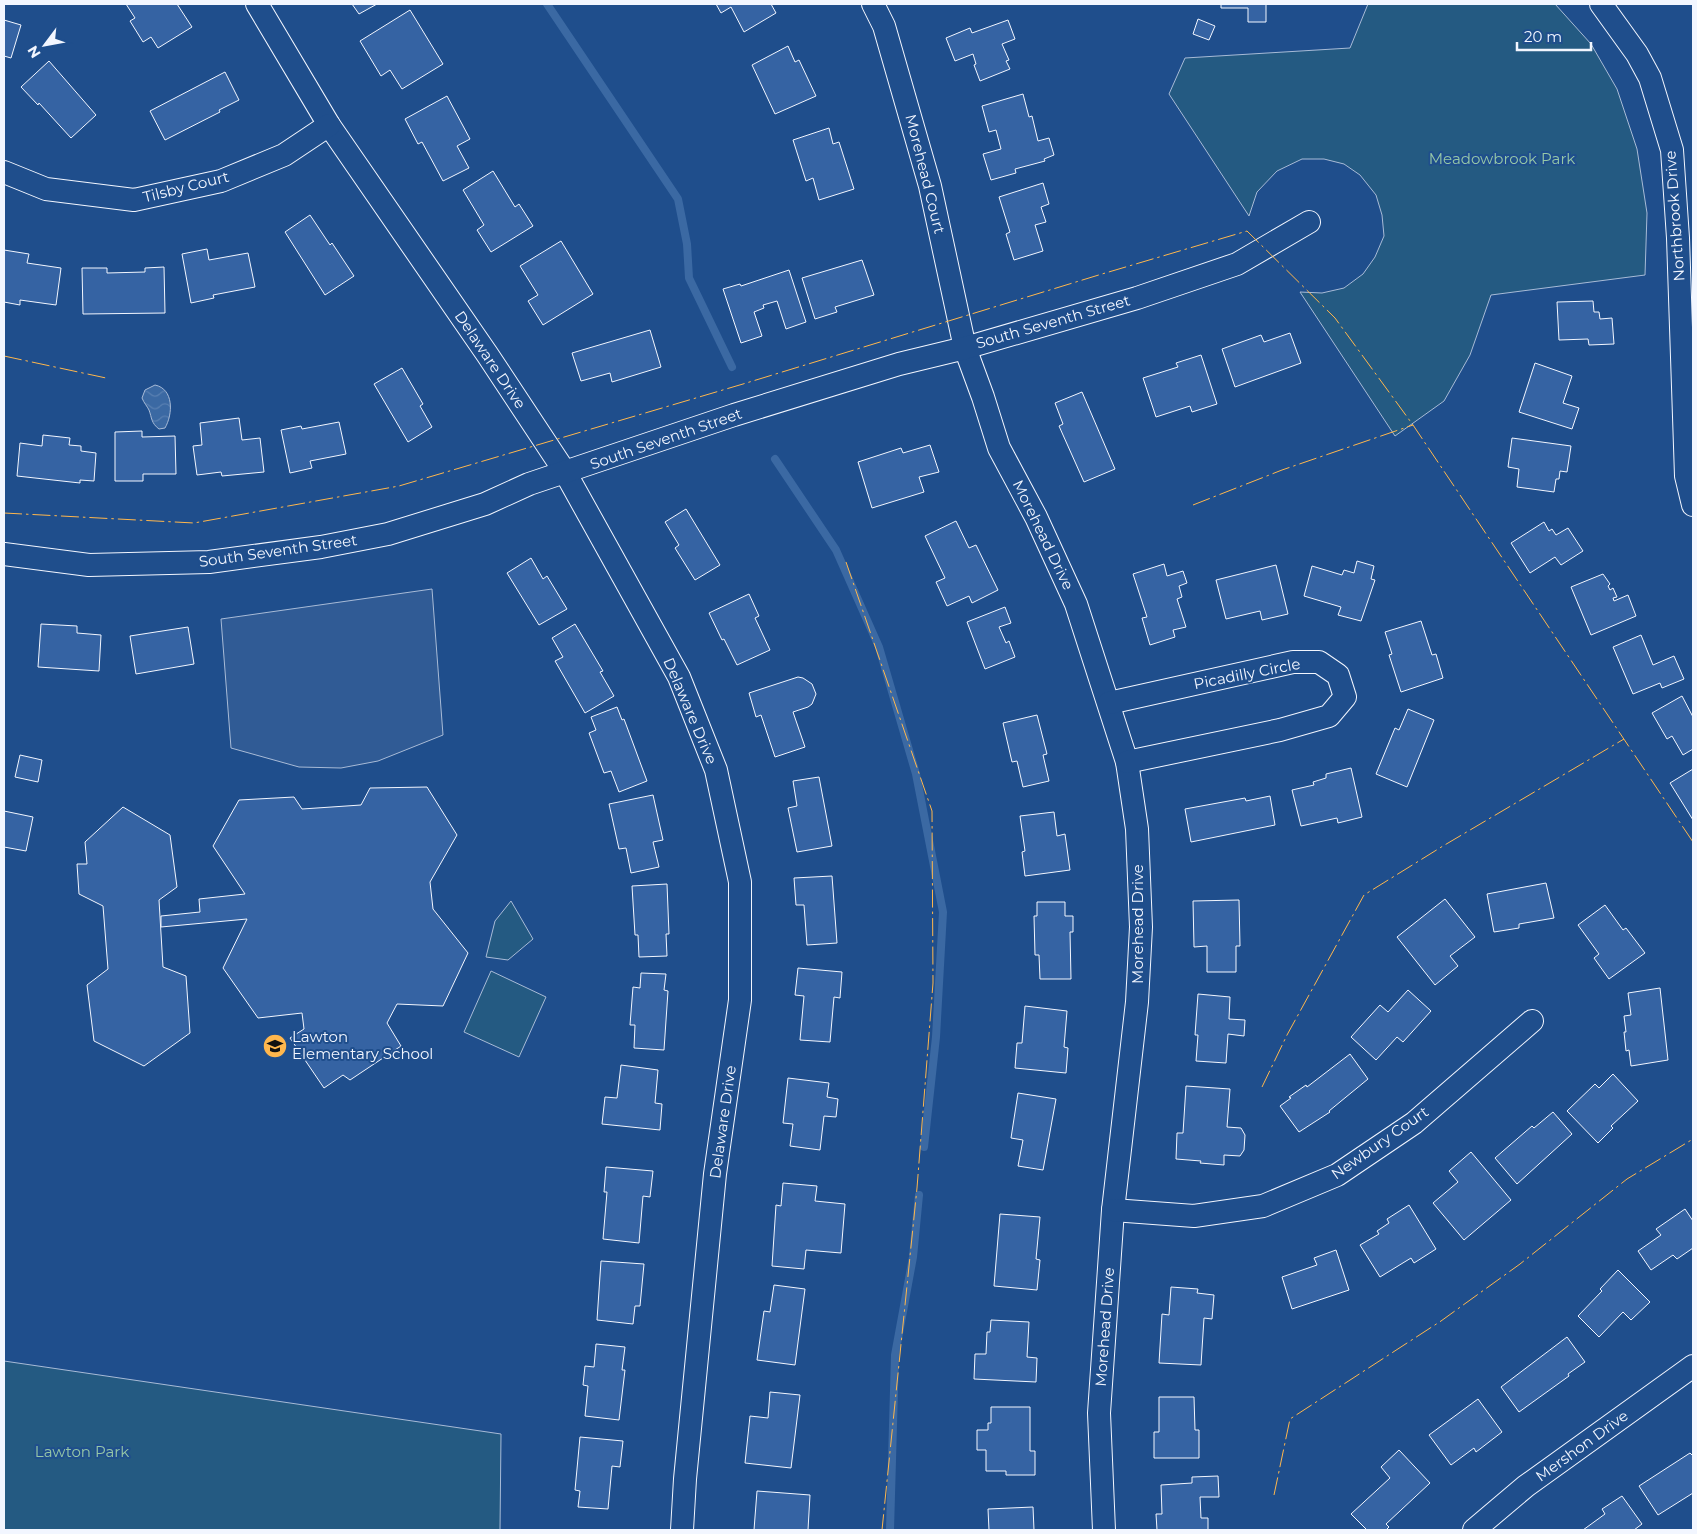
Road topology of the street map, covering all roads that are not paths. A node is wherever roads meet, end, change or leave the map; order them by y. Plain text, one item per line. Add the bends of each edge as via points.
1 (257, 4) edge
2 (873, 4) edge
3 (1601, 4) edge
4 (329, 125) junction
5 (4, 172) edge
6 (1309, 222) dead end
7 (965, 348) junction
8 (565, 472) junction
9 (1693, 505) edge
10 (4, 554) edge
11 (1109, 702) junction
12 (1127, 762) junction
13 (1532, 1021) dead end
14 (1113, 1210) junction
15 (1693, 1366) edge
16 (682, 1530) edge
17 (1104, 1530) edge
18 (1474, 1530) edge

1 - 4 street, Delaware Drive
2 - 7 street, Morehead Court via 884,26 930,186
3 - 9 street, Northbrook Drive via 1650,78 1672,150 1686,476
4 - 5 street, Tilsby Court via 284,155 221,181 134,200 46,189
4 - 8 street, Delaware Drive
6 - 7 street, South Seventh Street via 1237,264 1137,298
7 - 8 street, South Seventh Street via 899,364 743,412
7 - 11 street, Morehead Drive via 999,448 1036,517 1076,604
8 - 10 street, South Seventh Street via 485,504 388,534 321,547 209,562 89,565
8 - 16 street, Delaware Drive via 679,677 716,770 740,882 740,1000 715,1174
11 - 12 street, Morehead Drive
11 - 12 street, Picadilly Circle via 1293,662 1319,662 1338,675 1345,697 1330,716 1280,730
12 - 14 street, Morehead Drive via 1138,830 1141,927 1137,1002
13 - 14 street, Newbury Court via 1414,1123 1338,1175 1263,1206 1194,1216
14 - 17 street, Morehead Drive via 1099,1413
15 - 18 street, Mershon Drive via 1526,1486

